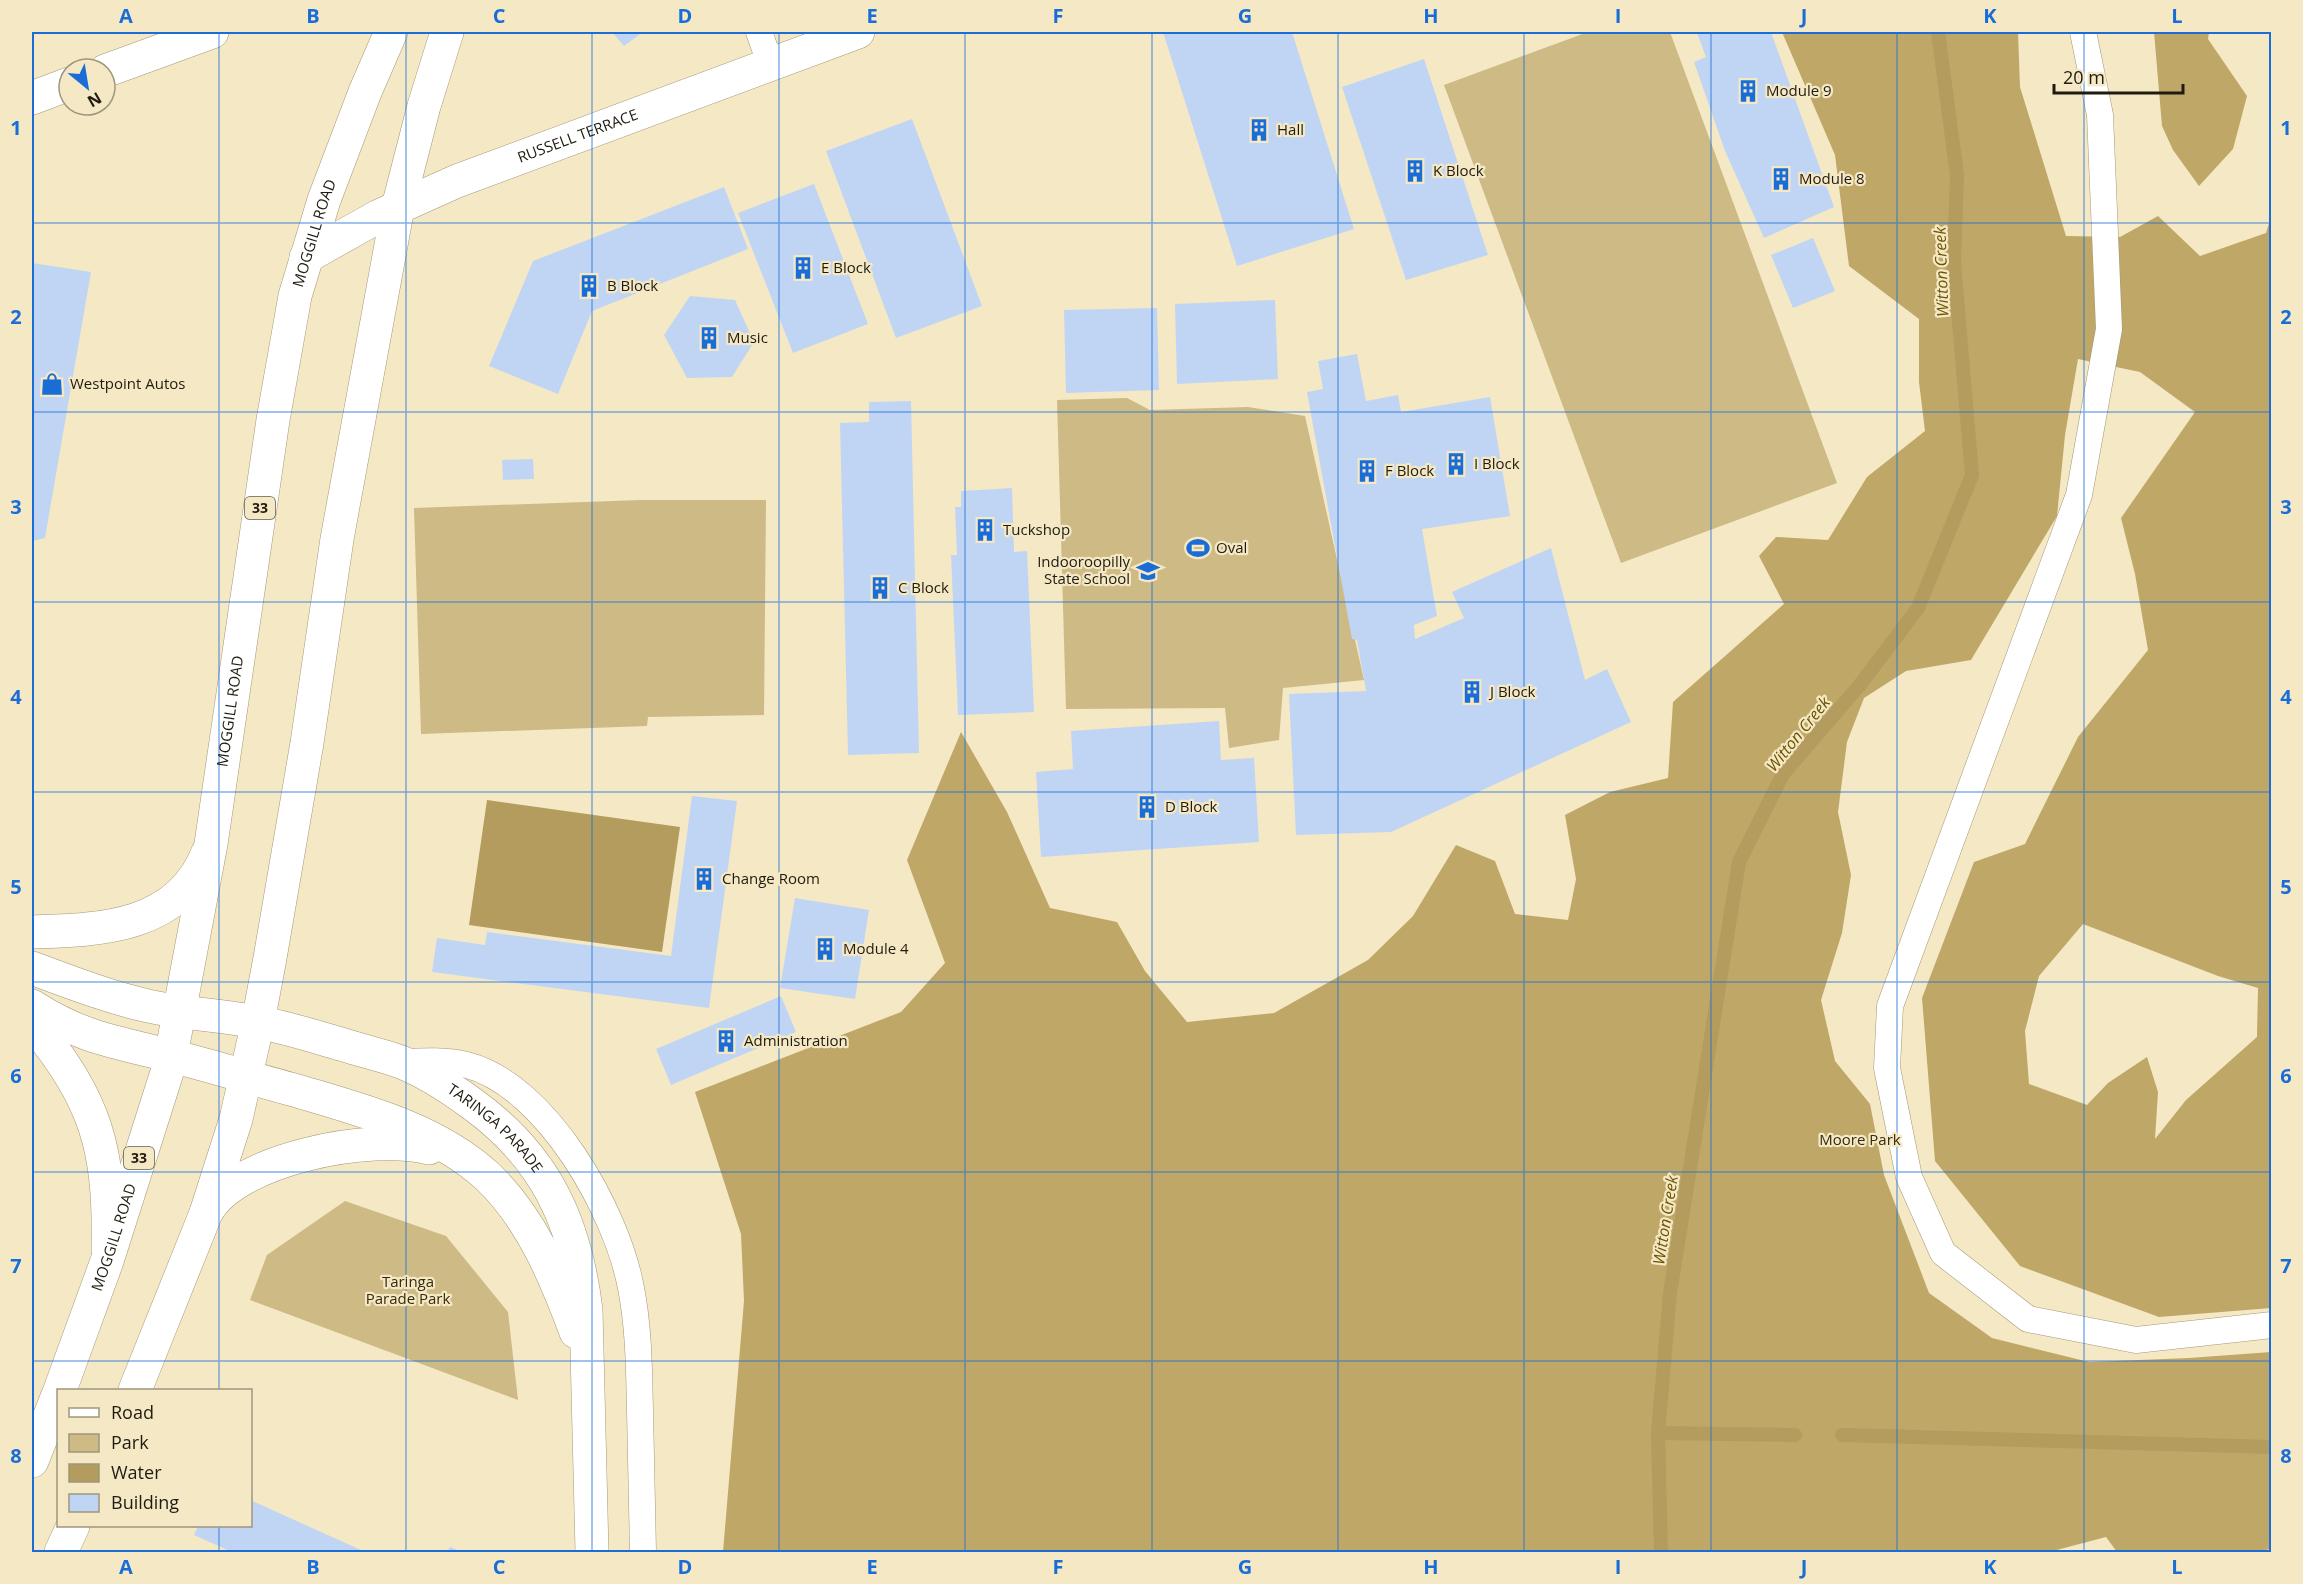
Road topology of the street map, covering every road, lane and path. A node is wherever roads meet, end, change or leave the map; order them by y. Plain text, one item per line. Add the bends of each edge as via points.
1 (212, 32) edge
2 (391, 32) edge
3 (447, 32) edge
4 (759, 32) edge
5 (858, 32) edge
6 (2083, 32) edge
7 (770, 63) junction
8 (117, 67) edge
9 (57, 89) edge
10 (32, 98) edge
11 (398, 207) junction
12 (306, 257) junction
13 (211, 844) junction
14 (32, 932) edge
15 (32, 968) edge
16 (32, 1006) edge
17 (179, 1012) junction
18 (32, 1022) edge
19 (258, 1022) junction
20 (171, 1056) junction
21 (400, 1062) junction
22 (246, 1076) junction
23 (480, 1170) junction
24 (206, 1213) junction
25 (107, 1261) junction
26 (2271, 1325) edge
27 (587, 1365) junction
28 (60, 1389) edge
29 (135, 1389) edge
30 (57, 1398) edge
31 (32, 1461) edge
32 (73, 1527) edge
33 (61, 1552) edge
34 (592, 1552) edge
35 (643, 1552) edge

1 - 8 main road
2 - 12 main road, MOGGILL ROAD / 33 via 337,164
3 - 11 main road
4 - 7 lane
5 - 7 main road, RUSSELL TERRACE
6 - 26 lane via 2100,115 2109,329 2079,495 1890,1006 1887,1068 1909,1177 1943,1253 2028,1319 2136,1340
7 - 11 main road, RUSSELL TERRACE
9 - 10 main road
11 - 12 main road, RUSSELL TERRACE
11 - 19 main road via 339,527 307,742
12 - 13 main road, MOGGILL ROAD / 33 via 295,296 273,420
13 - 14 main road via 194,882 178,899 157,911 90,929
13 - 17 main road, MOGGILL ROAD / 33
15 - 17 main road, TARINGA PARADE via 111,996
16 - 20 main road, TARINGA PARADE via 104,1041
17 - 19 main road, TARINGA PARADE
17 - 20 main road, MOGGILL ROAD / 33
18 - 25 main road via 72,1076 96,1124 108,1194
19 - 21 main road, TARINGA PARADE
19 - 22 main road
20 - 22 main road, TARINGA PARADE
20 - 25 main road, MOGGILL ROAD / 33
21 - 27 main road, TARINGA PARADE via 433,1077 480,1109 512,1136 543,1176 573,1243 586,1310
21 - 35 lane via 467,1065 520,1095 566,1145 608,1218 626,1267 635,1316
22 - 23 main road, TARINGA PARADE via 408,1128 442,1143
22 - 24 main road
23 - 24 main road via 440,1151 415,1145 345,1148 255,1172 224,1191
23 - 27 main road, TARINGA PARADE via 512,1205 539,1248 564,1300
24 - 29 main road
25 - 28 main road, MOGGILL ROAD / 33
27 - 34 main road, TARINGA PARADE
30 - 31 main road, MOGGILL ROAD / 33
32 - 33 main road

